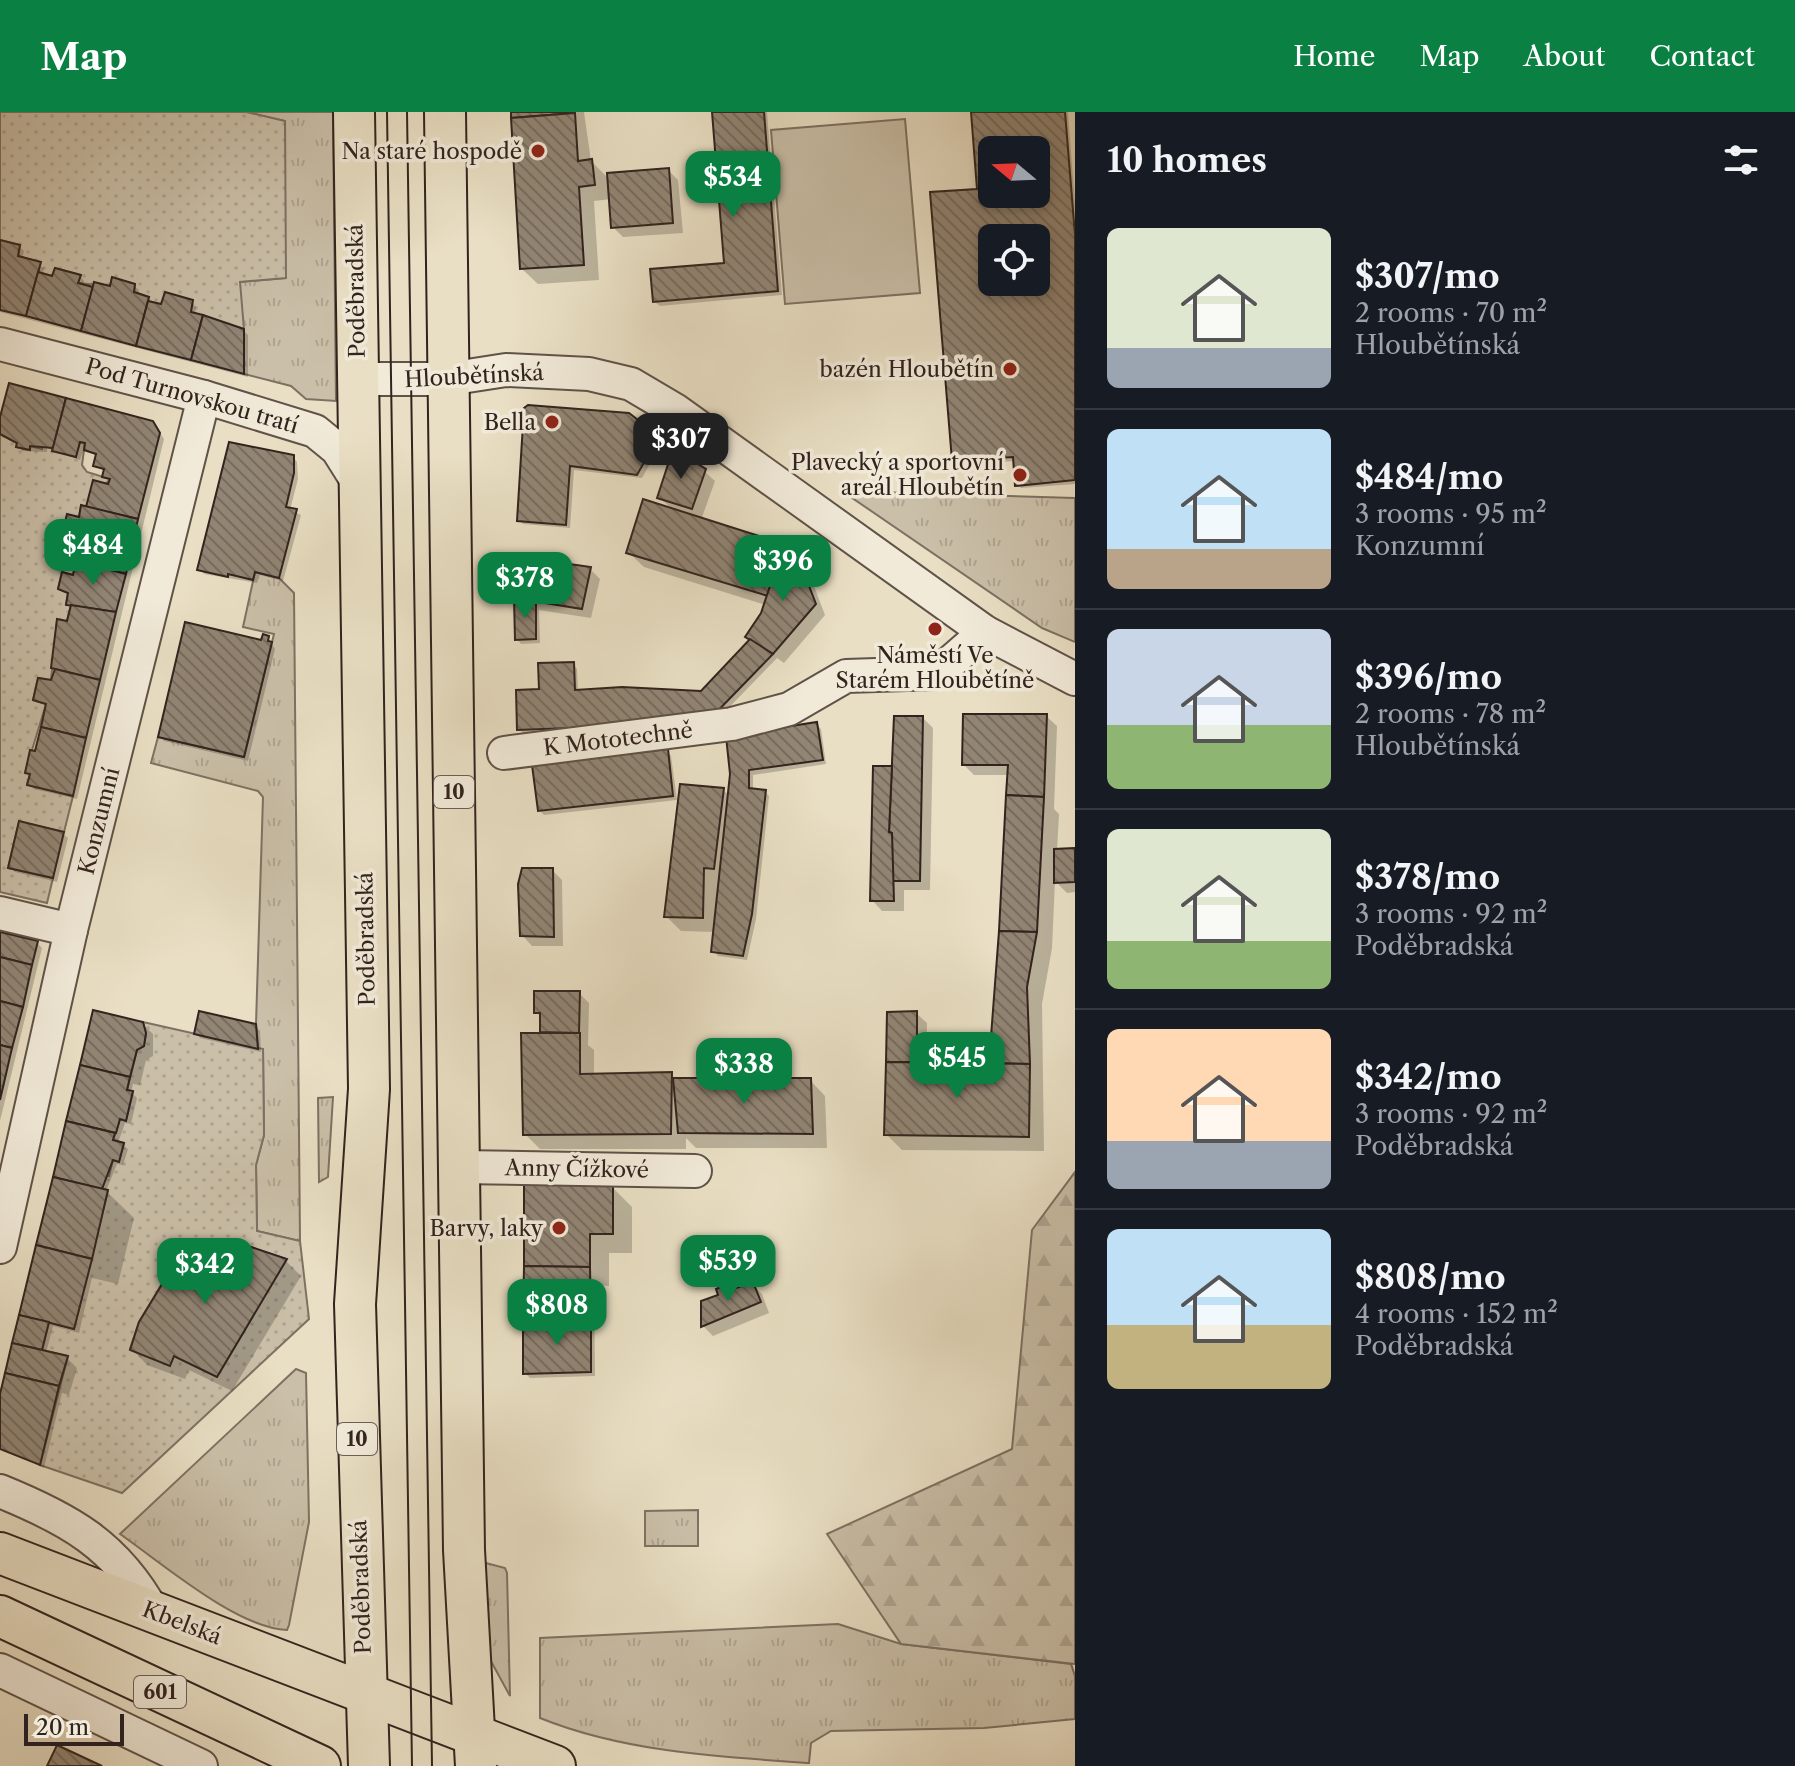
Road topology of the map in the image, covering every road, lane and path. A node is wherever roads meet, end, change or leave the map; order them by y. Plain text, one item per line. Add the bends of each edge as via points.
1 (354, 112) edge
2 (445, 112) edge
3 (0, 344) edge
4 (357, 379) junction
5 (448, 379) junction
6 (204, 397) junction
7 (359, 484) junction
8 (985, 632) junction
9 (1075, 679) edge
10 (504, 753) dead end
11 (0, 913) edge
12 (71, 930) junction
13 (459, 1167) junction
14 (695, 1171) dead end
15 (0, 1247) edge
16 (0, 1491) edge
17 (0, 1553) edge
18 (153, 1612) junction
19 (0, 1616) edge
20 (0, 1670) edge
21 (365, 1693) junction
22 (475, 1750) edge
23 (201, 1766) edge
24 (320, 1766) edge
25 (369, 1766) edge
26 (555, 1766) edge

1 - 4 main road, Poděbradská / 10
2 - 5 main road, 10
3 - 6 street, Pod Turnovskou tratí
4 - 5 street, Hloubětínská
4 - 7 main road, Poděbradská / 10
5 - 8 street, Hloubětínská via 506,370 589,374 631,384
5 - 13 main road, 10
6 - 7 street, Pod Turnovskou tratí via 315,431 337,449
6 - 12 street, Konzumní
7 - 21 main road, Poděbradská / 10 via 369,1089 355,1304
8 - 9 street, Hloubětínská
8 - 10 street, K Mototechně via 938,673 846,676 789,709 732,724
11 - 12 street
12 - 15 street, Konzumní
13 - 14 street, Anny Čížkové
13 - 22 main road, 10 via 465,1604
16 - 18 street via 91,1535 134,1577
17 - 18 main road, Kbelská
18 - 21 main road, Kbelská
19 - 24 main road, 601
20 - 23 street
21 - 22 main road, Kbelská
21 - 25 main road, Poděbradská / 10
22 - 26 main road, Kbelská

